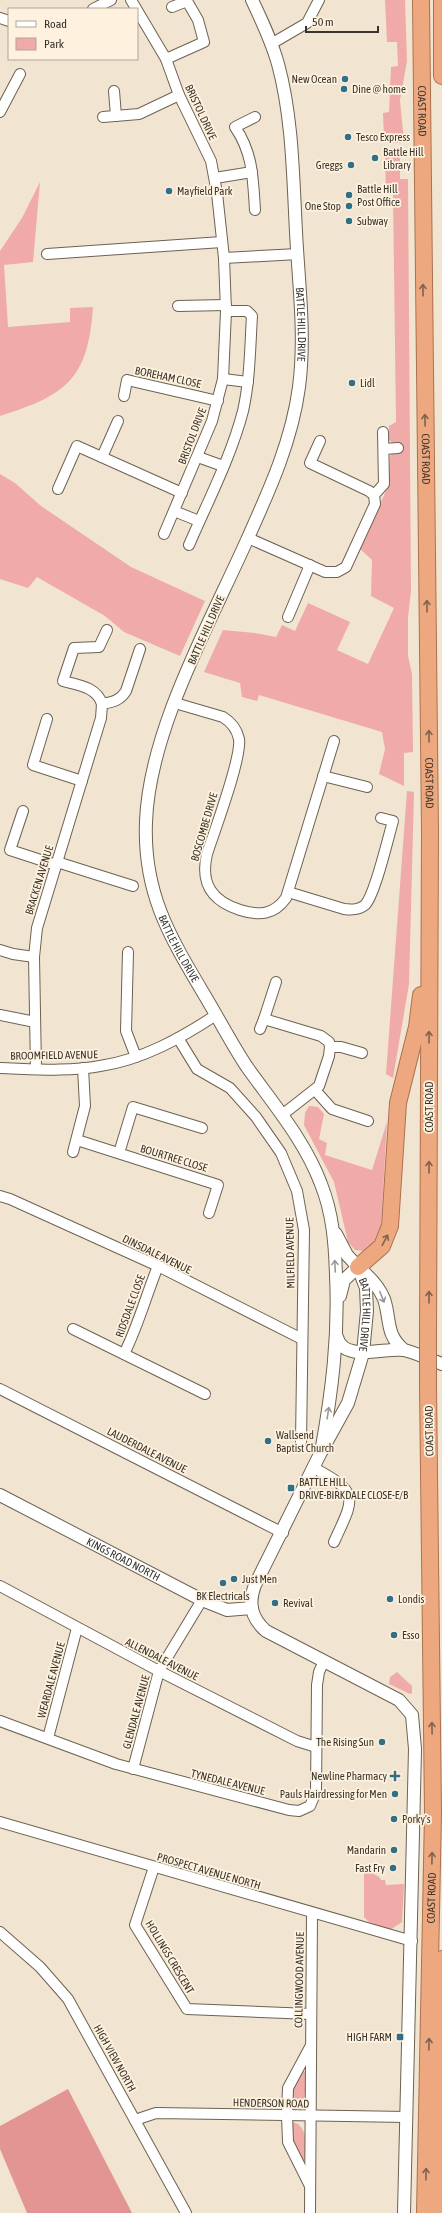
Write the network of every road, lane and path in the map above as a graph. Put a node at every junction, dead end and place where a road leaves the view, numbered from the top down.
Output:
1 (111, 0) edge
2 (252, 0) edge
3 (319, 0) edge
4 (421, 0) edge
5 (442, 0) edge
6 (172, 7) dead end
7 (96, 8) edge
8 (138, 12) edge
9 (271, 44) junction
10 (166, 59) junction
11 (20, 74) dead end
12 (442, 76) edge
13 (114, 91) dead end
14 (179, 95) junction
15 (0, 112) edge
16 (103, 116) dead end
17 (116, 116) junction
18 (255, 117) dead end
19 (252, 172) junction
20 (215, 178) junction
21 (255, 210) dead end
22 (222, 242) junction
23 (47, 254) dead end
24 (298, 254) junction
25 (224, 258) junction
26 (178, 306) dead end
27 (226, 308) junction
28 (223, 379) junction
29 (248, 382) junction
30 (124, 396) dead end
31 (218, 401) junction
32 (118, 421) dead end
33 (384, 432) dead end
34 (320, 441) dead end
35 (398, 448) dead end
36 (384, 449) junction
37 (102, 457) junction
38 (198, 457) junction
39 (223, 466) junction
40 (58, 489) dead end
41 (182, 493) junction
42 (374, 495) junction
43 (174, 511) junction
44 (199, 521) junction
45 (164, 534) dead end
46 (248, 538) junction
47 (189, 545) dead end
48 (310, 566) junction
49 (288, 617) dead end
50 (107, 630) dead end
51 (140, 649) dead end
52 (175, 703) junction
53 (102, 704) junction
54 (47, 719) dead end
55 (334, 741) dead end
56 (323, 776) junction
57 (82, 781) junction
58 (367, 787) dead end
59 (22, 811) dead end
60 (381, 818) dead end
61 (430, 831) junction
62 (56, 864) junction
63 (133, 886) dead end
64 (288, 892) junction
65 (0, 950) edge
66 (128, 952) dead end
67 (34, 957) junction
68 (276, 982) dead end
69 (0, 1015) edge
70 (216, 1015) junction
71 (35, 1022) junction
72 (178, 1038) junction
73 (330, 1047) junction
74 (362, 1053) dead end
75 (136, 1057) junction
76 (0, 1068) edge
77 (84, 1068) junction
78 (36, 1069) junction
79 (315, 1090) junction
80 (282, 1115) junction
81 (368, 1121) dead end
82 (202, 1128) dead end
83 (76, 1140) junction
84 (73, 1152) dead end
85 (119, 1153) junction
86 (0, 1196) edge
87 (209, 1212) dead end
88 (332, 1225) junction
89 (158, 1266) junction
90 (358, 1268) junction
91 (337, 1319) junction
92 (73, 1329) dead end
93 (337, 1337) junction
94 (302, 1339) junction
95 (404, 1350) junction
96 (364, 1352) junction
97 (124, 1354) junction
98 (442, 1364) edge
99 (0, 1389) edge
100 (205, 1394) dead end
101 (302, 1442) dead end
102 (321, 1452) junction
103 (314, 1468) junction
104 (0, 1494) edge
105 (283, 1533) junction
106 (334, 1542) dead end
107 (0, 1586) edge
108 (202, 1600) junction
109 (252, 1608) junction
110 (78, 1628) junction
111 (324, 1661) junction
112 (159, 1671) junction
113 (0, 1721) edge
114 (48, 1738) junction
115 (316, 1747) junction
116 (133, 1769) junction
117 (0, 1822) edge
118 (154, 1867) junction
119 (312, 1914) junction
120 (0, 1932) edge
121 (412, 1941) junction
122 (442, 1959) edge
123 (311, 2014) junction
124 (310, 2046) junction
125 (287, 2115) junction
126 (310, 2115) junction
127 (407, 2117) junction
128 (135, 2120) junction
129 (310, 2188) junction
130 (186, 2213) edge
131 (310, 2213) edge
132 (404, 2213) edge
133 (425, 2213) edge
134 (437, 2213) edge

1 - 7 street
2 - 9 street, BATTLE HILL DRIVE
3 - 9 street
61 -> 4 highway, COAST ROAD
5 - 12 highway
6 - 10 street
8 - 10 street, BRISTOL DRIVE
9 - 24 street, BATTLE HILL DRIVE
10 - 14 street, BRISTOL DRIVE
11 - 15 street
13 - 17 street
14 - 17 street
14 - 20 street, BRISTOL DRIVE
16 - 17 street
18 - 19 street
19 - 20 street
19 - 21 street
20 - 22 street, BRISTOL DRIVE
22 - 23 street
22 - 25 street, BRISTOL DRIVE
24 - 25 street
24 - 46 street, BATTLE HILL DRIVE
25 - 27 street, BRISTOL DRIVE
26 - 27 street
27 - 28 street, BRISTOL DRIVE
27 - 29 street
28 - 29 street
28 - 31 street, BRISTOL DRIVE
29 - 39 street
30 - 31 street, BOREHAM CLOSE
31 - 38 street, BRISTOL DRIVE
32 - 37 street
33 - 36 street
34 - 42 street
35 - 36 street
36 - 42 street
37 - 40 street
37 - 41 street
38 - 39 street
38 - 41 street, BRISTOL DRIVE
39 - 44 street
41 - 43 street, BRISTOL DRIVE
42 - 48 street
43 - 44 street
43 - 45 street, BRISTOL DRIVE
44 - 47 street
46 - 48 street
46 - 52 street, BATTLE HILL DRIVE
48 - 49 street
50 - 53 street
51 - 53 street
52 - 64 street, BOSCOMBE DRIVE
52 - 70 street, BATTLE HILL DRIVE
53 - 57 street, BRACKEN AVENUE
54 - 57 street
55 - 56 street, BOSCOMBE DRIVE
56 - 58 street
56 - 64 street, BOSCOMBE DRIVE
57 - 62 street, BRACKEN AVENUE
59 - 62 street
60 - 64 street
90 -> 61 highway
133 -> 61 highway, COAST ROAD, bridge
62 - 63 street
62 - 67 street, BRACKEN AVENUE
65 - 67 street
66 - 75 street
67 - 71 street, BRACKEN AVENUE
68 - 73 street
69 - 71 street
70 - 72 street, BROOMFIELD AVENUE
70 - 80 street, BATTLE HILL DRIVE
71 - 78 street, BRACKEN AVENUE
72 - 75 street, BROOMFIELD AVENUE
72 - 94 street, MILFIELD AVENUE
73 - 74 street
73 - 79 street
75 - 77 street, BROOMFIELD AVENUE
76 - 78 street, BROOMFIELD AVENUE
77 - 78 street, BROOMFIELD AVENUE
77 - 83 street
79 - 80 street
79 - 81 street
80 - 88 street, BATTLE HILL DRIVE
82 - 85 street
83 - 84 street
83 - 85 street, BOURTREE CLOSE
85 - 87 street, BOURTREE CLOSE
86 - 89 street, DINSDALE AVENUE
88 - 90 street, BATTLE HILL DRIVE
91 -> 88 street, BATTLE HILL DRIVE
89 - 94 street, DINSDALE AVENUE
89 - 97 street, RIDSDALE CLOSE
90 - 91 street
90 -> 95 street
90 - 96 street, BATTLE HILL DRIVE
91 - 93 street, BATTLE HILL DRIVE
92 - 97 street, RIDSDALE CLOSE
93 - 96 street
102 -> 93 street, BATTLE HILL DRIVE
94 - 101 street, MILFIELD AVENUE
95 - 96 street
95 - 98 street
96 - 102 street, BATTLE HILL DRIVE
97 - 100 street, RIDSDALE CLOSE
99 - 105 street, LAUDERDALE AVENUE
102 - 103 street, BATTLE HILL DRIVE
103 - 105 street, BATTLE HILL DRIVE
103 - 106 street
104 - 108 street, KINGS ROAD NORTH
105 - 109 street, BATTLE HILL DRIVE
107 - 110 street, ALLENDALE AVENUE
108 - 109 street, KINGS ROAD NORTH
108 - 112 street, GLENDALE AVENUE
109 - 111 street
110 - 112 street, ALLENDALE AVENUE
110 - 114 street, WEARDALE AVENUE
111 - 115 street, TYNEDALE AVENUE
111 - 121 street, COAST ROAD
112 - 115 street, ALLENDALE AVENUE
112 - 116 street, GLENDALE AVENUE
113 - 114 street, TYNEDALE AVENUE
114 - 116 street, TYNEDALE AVENUE
115 - 116 street, TYNEDALE AVENUE
117 - 118 street, PROSPECT AVENUE NORTH
118 - 119 street, PROSPECT AVENUE NORTH
118 - 123 street, HOLLINGS CRESCENT
119 - 121 street, PROSPECT AVENUE NORTH
119 - 123 street, COLLINGWOOD AVENUE
120 - 128 street, HIGH VIEW NORTH
121 - 127 street, COAST ROAD
122 - 134 highway
123 - 124 street, COLLINGWOOD AVENUE
124 - 125 street, COLLINGWOOD AVENUE
124 - 126 street, COLLINGWOOD AVENUE
125 - 126 street, HENDERSON ROAD
125 - 128 street, HENDERSON ROAD
125 - 129 street, COLLINGWOOD AVENUE
126 - 127 street, HENDERSON ROAD
126 - 129 street, COLLINGWOOD AVENUE
127 - 132 street, COAST ROAD
128 - 130 street, HIGH VIEW NORTH
129 - 131 street, COLLINGWOOD AVENUE

